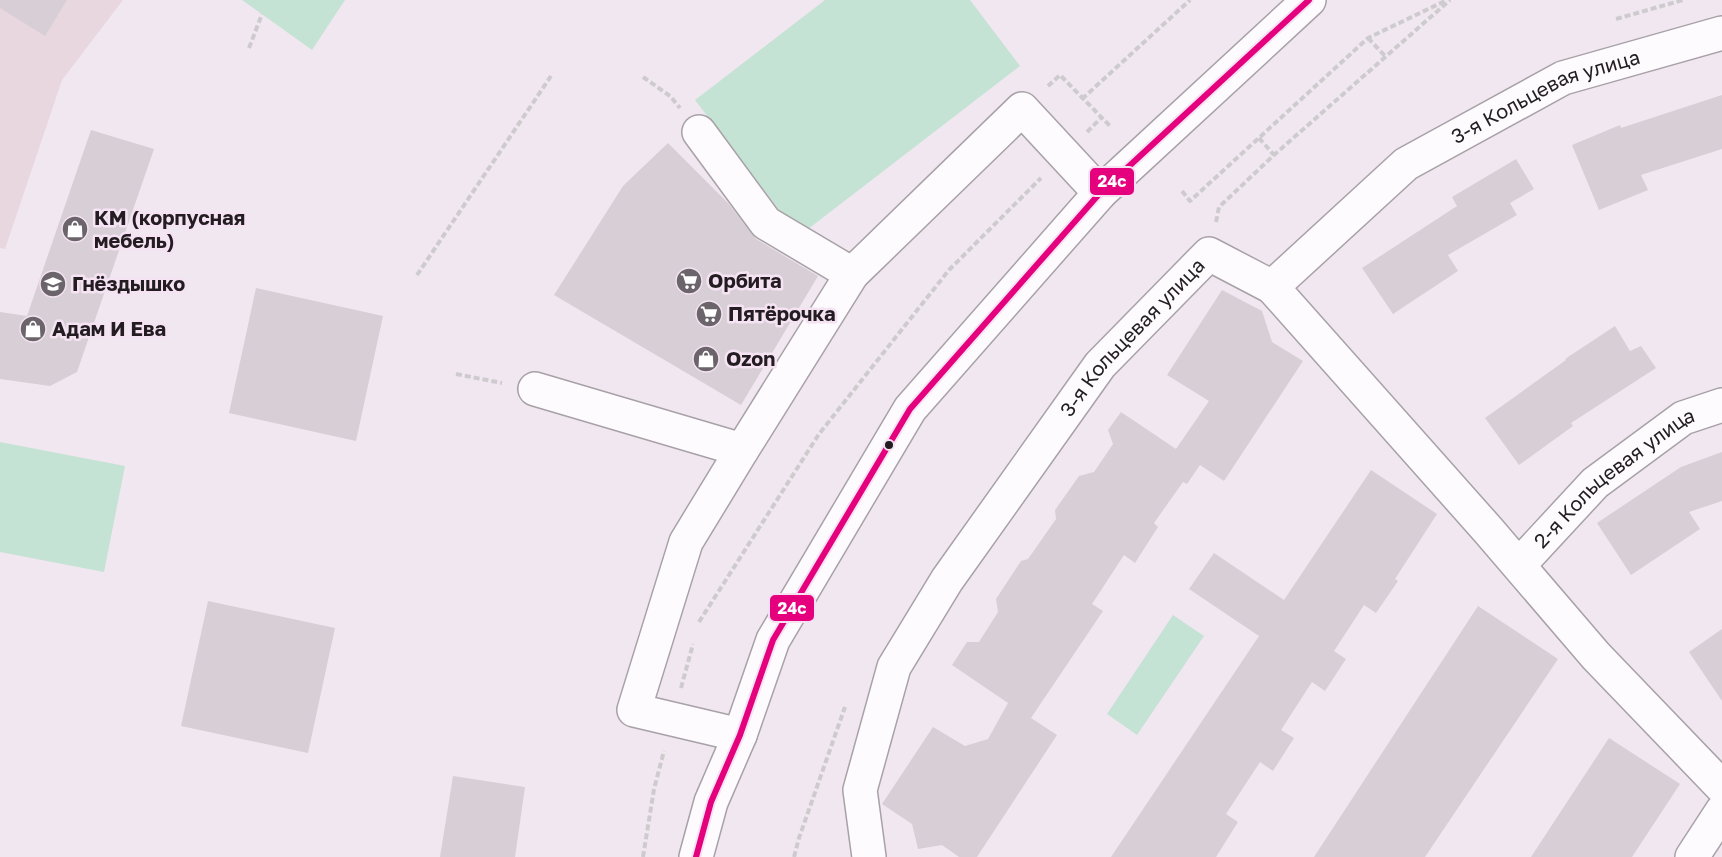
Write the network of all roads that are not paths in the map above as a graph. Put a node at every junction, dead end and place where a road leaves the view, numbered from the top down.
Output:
1 (1309, 0) edge
2 (1722, 33) edge
3 (699, 132) dead end
4 (1100, 193) junction
5 (852, 274) junction
6 (1272, 287) junction
7 (535, 389) road end
8 (1722, 405) edge
9 (741, 450) junction
10 (1519, 565) junction
11 (740, 735) junction
12 (1722, 787) edge
13 (1722, 811) edge
14 (696, 857) edge
15 (869, 857) edge
16 (1692, 857) edge

1 - 4 street
2 - 6 street, 3-я Кольцевая улица
3 - 5 street
4 - 5 street
4 - 11 street
5 - 9 street
6 - 10 street
6 - 15 street, 3-я Кольцевая улица
7 - 9 street
8 - 10 street, 2-я Кольцевая улица
9 - 11 street
10 - 12 street
11 - 14 street
13 - 16 street

